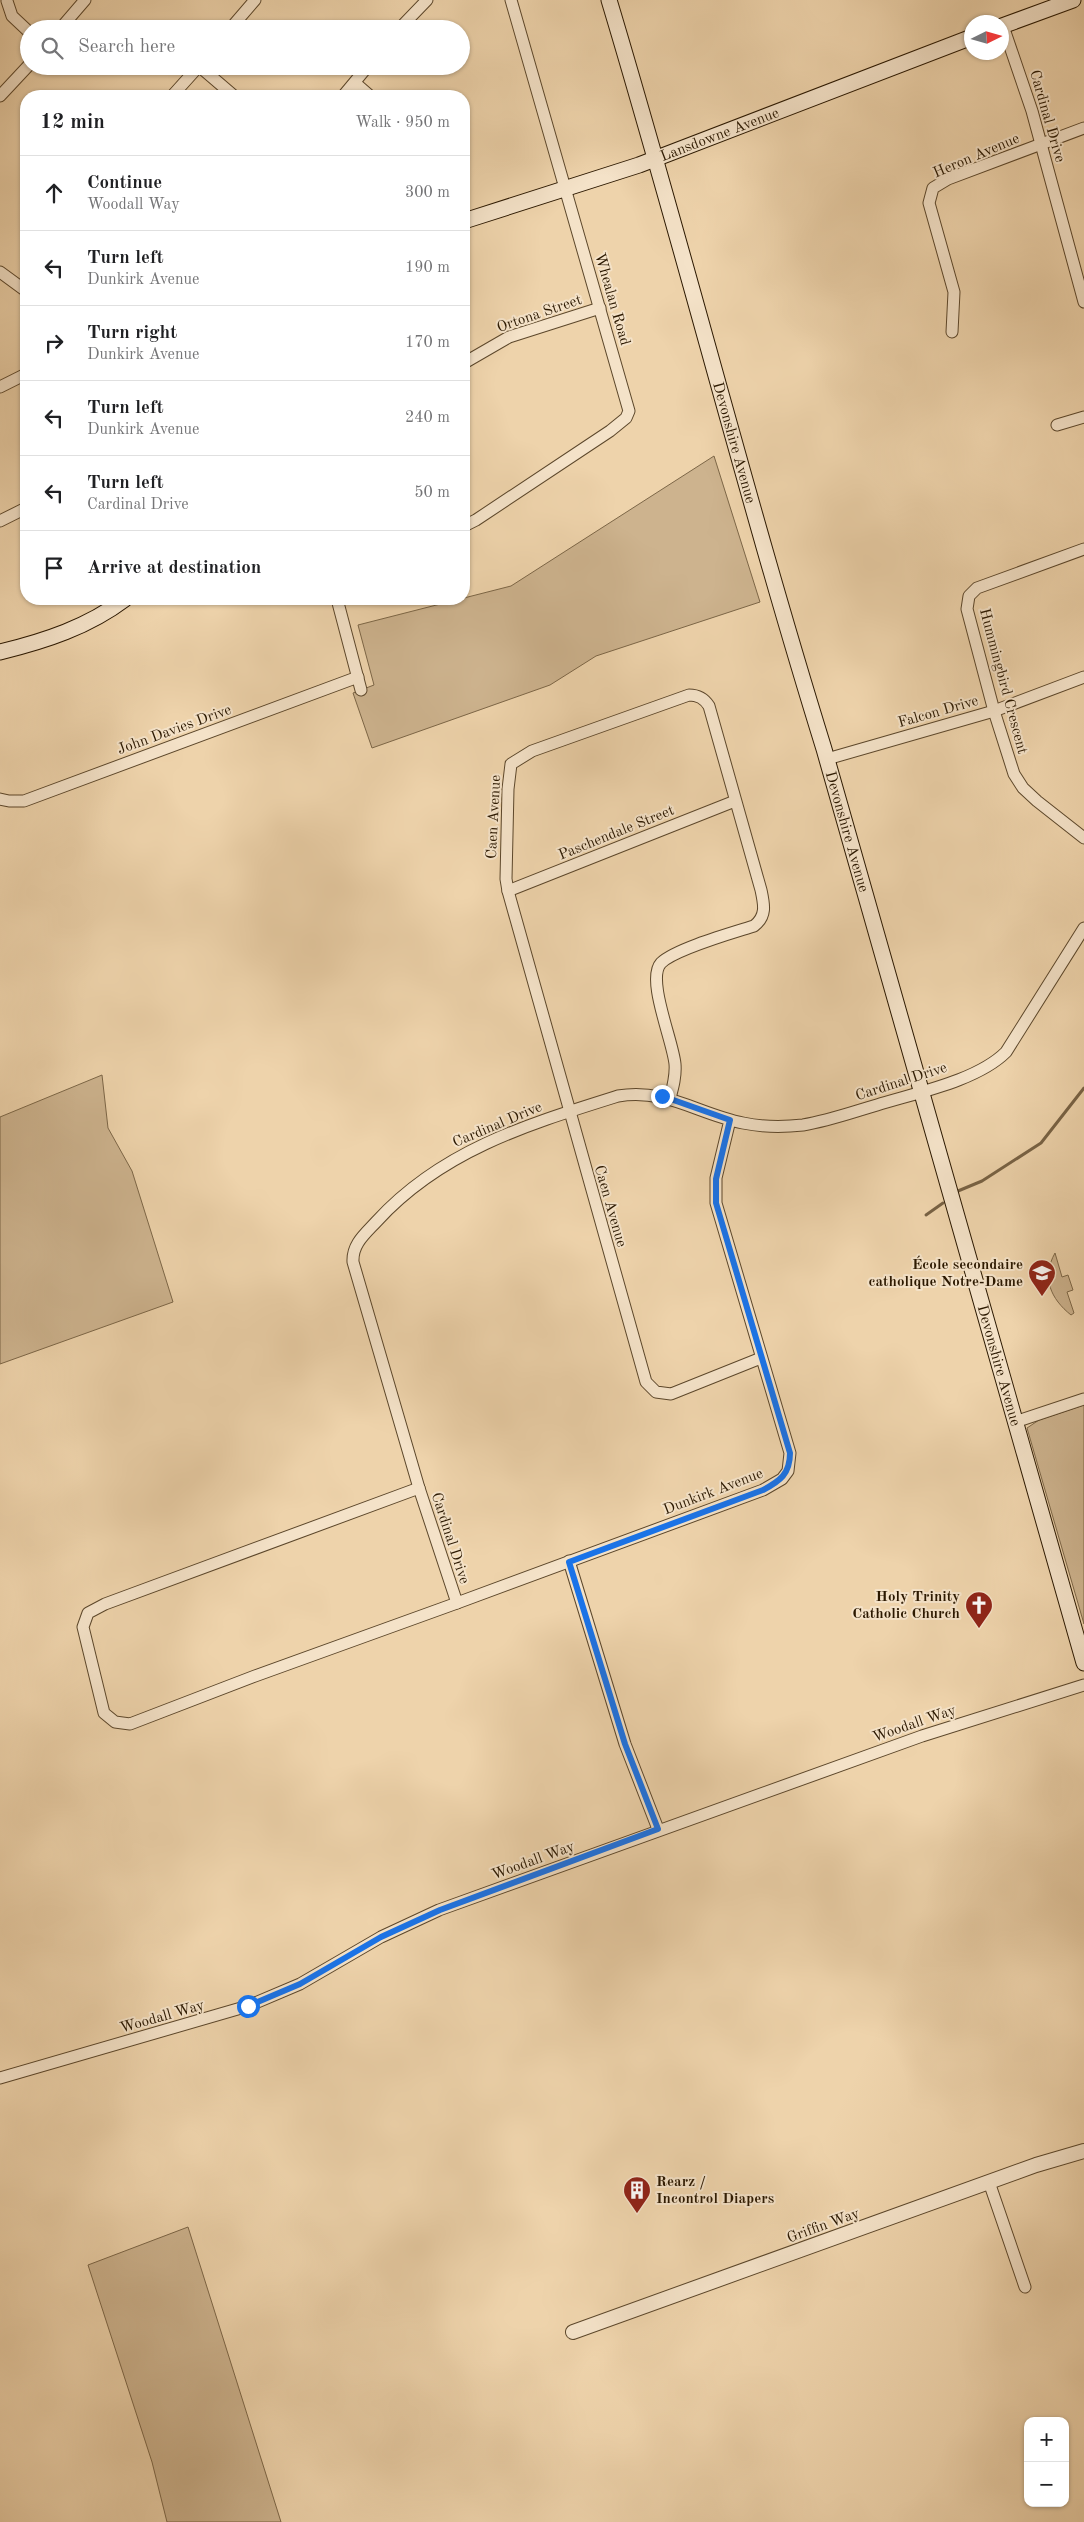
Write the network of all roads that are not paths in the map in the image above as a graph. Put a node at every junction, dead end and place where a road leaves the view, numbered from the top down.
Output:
1 (85, 0) edge
2 (254, 0) edge
3 (427, 0) edge
4 (511, 0) edge
5 (609, 0) edge
6 (1073, 0) edge
7 (7, 2) dead end
8 (68, 20) edge
9 (237, 20) edge
10 (408, 20) edge
11 (1009, 23) edge
12 (20, 24) edge
13 (964, 40) edge
14 (1009, 45) edge
15 (20, 75) edge
16 (191, 75) edge
17 (210, 75) edge
18 (361, 75) edge
19 (355, 83) junction
20 (177, 90) edge
21 (227, 90) edge
22 (349, 90) edge
23 (363, 90) edge
24 (0, 96) edge
25 (1084, 128) edge
26 (1041, 144) junction
27 (657, 159) junction
28 (566, 189) junction
29 (470, 219) edge
30 (1079, 259) edge
31 (0, 272) edge
32 (20, 287) edge
33 (1084, 302) edge
34 (600, 308) junction
35 (952, 332) dead end
36 (470, 360) edge
37 (20, 377) edge
38 (0, 387) edge
39 (1084, 417) edge
40 (1057, 425) dead end
41 (20, 511) edge
42 (0, 521) edge
43 (470, 523) edge
44 (1084, 549) edge
45 (116, 605) edge
46 (339, 605) edge
47 (0, 652) edge
48 (358, 677) junction
49 (1084, 677) edge
50 (361, 690) dead end
51 (994, 711) junction
52 (827, 759) junction
53 (0, 799) edge
54 (735, 801) junction
55 (1084, 838) edge
56 (508, 891) junction
57 (1084, 928) edge
58 (920, 1092) junction
59 (670, 1098) junction
60 (568, 1111) junction
61 (730, 1120) junction
62 (761, 1358) junction
63 (1084, 1399) edge
64 (1015, 1422) junction
65 (419, 1488) junction
66 (569, 1562) junction
67 (457, 1603) junction
68 (1084, 1663) edge
69 (1084, 1686) edge
70 (658, 1829) junction
71 (0, 2078) edge
72 (1084, 2150) edge
73 (989, 2182) junction
74 (1024, 2287) dead end
75 (573, 2332) dead end

1 - 8 street
2 - 9 street
3 - 10 street
4 - 28 street, Whealan Road
5 - 27 main road, Devonshire Avenue
6 - 11 main road
7 - 12 street
13 - 27 main road, Lansdowne Avenue
14 - 26 street, Cardinal Drive
15 - 24 street
16 - 20 street
17 - 21 street
18 - 19 street
19 - 22 street
19 - 23 street
25 - 26 street, Heron Avenue
26 - 30 street, Cardinal Drive
26 - 35 street, Heron Avenue
27 - 28 main road, Lansdowne Avenue
27 - 52 main road, Devonshire Avenue
28 - 29 main road, Lansdowne Avenue
28 - 34 street, Whealan Road
30 - 33 street, Cardinal Drive
31 - 32 street
34 - 36 street, Ortona Street
34 - 43 street, Whealan Road
37 - 38 street
39 - 40 street
41 - 42 street
44 - 51 street, Hummingbird Crescent
45 - 47 main road
46 - 48 street
48 - 50 street
48 - 53 street, John Davies Drive
49 - 51 street, Falcon Drive
51 - 52 street, Falcon Drive
51 - 55 street, Hummingbird Crescent
52 - 58 main road, Devonshire Avenue
54 - 56 street, Paschendale Street
54 - 56 street, Caen Avenue
54 - 59 street, Caen Avenue
56 - 60 street, Caen Avenue
57 - 58 street, Cardinal Drive
58 - 61 street, Cardinal Drive
58 - 64 main road, Devonshire Avenue
59 - 60 street, Cardinal Drive
59 - 61 street, Cardinal Drive
60 - 62 street, Caen Avenue
60 - 65 street, Cardinal Drive
61 - 62 street, Dunkirk Avenue
62 - 66 street, Dunkirk Avenue
63 - 64 street
64 - 68 main road, Devonshire Avenue
65 - 67 street, Cardinal Drive
65 - 67 street
66 - 67 street, Cardinal Drive
66 - 70 street
69 - 70 street, Woodall Way
70 - 71 street, Woodall Way
72 - 73 street, Griffin Way
73 - 74 street
73 - 75 street, Griffin Way

